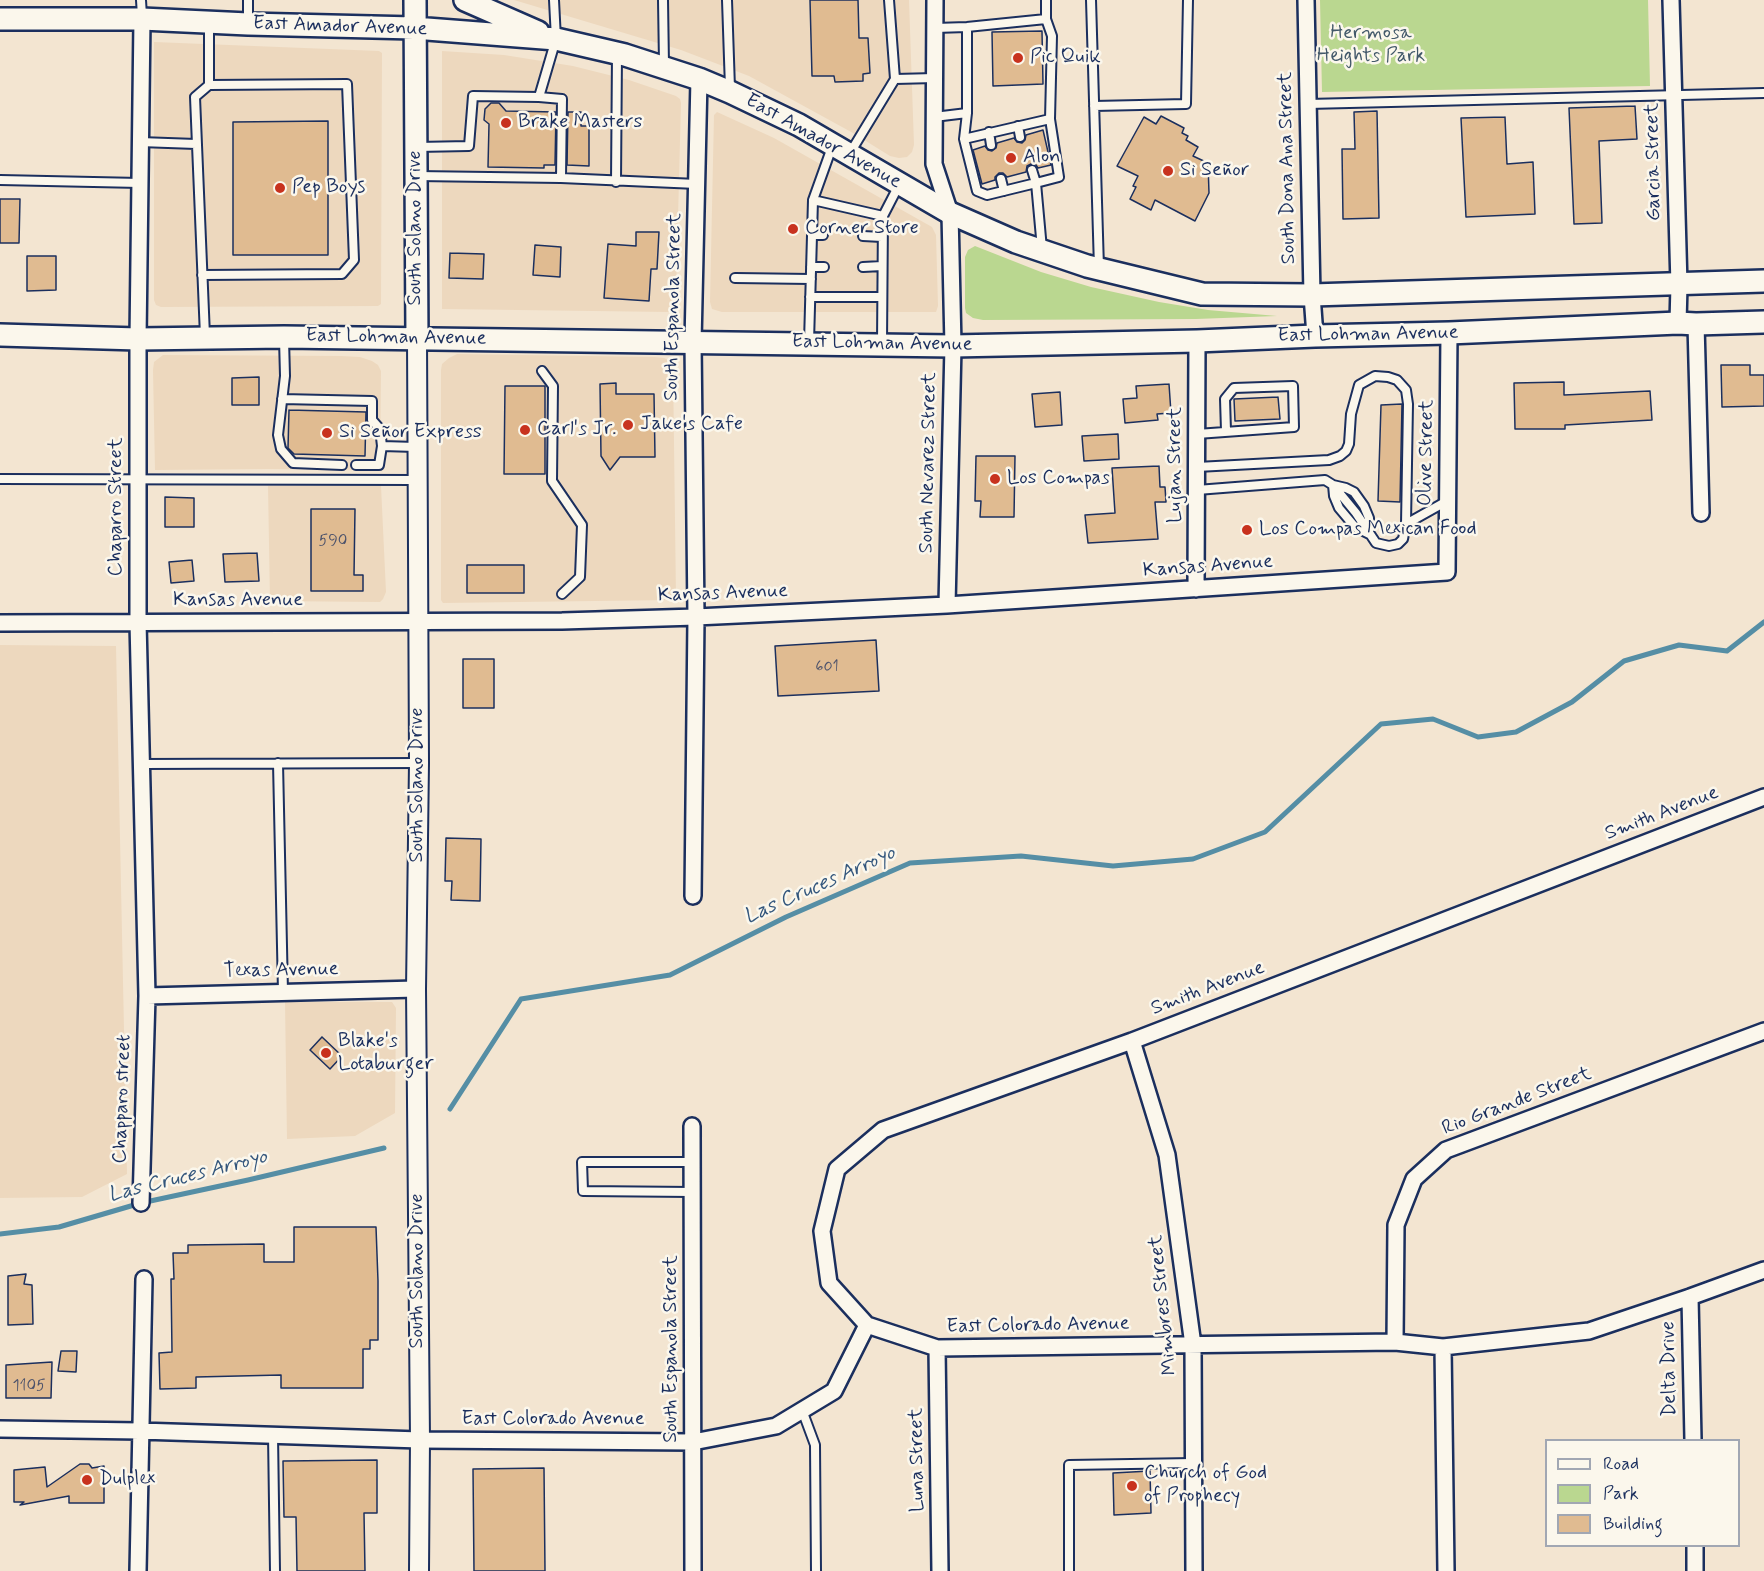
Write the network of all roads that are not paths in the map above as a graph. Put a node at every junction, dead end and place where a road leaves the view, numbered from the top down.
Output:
1 (248, 0) edge
2 (415, 0) edge
3 (465, 0) edge
4 (554, 0) edge
5 (663, 0) edge
6 (727, 0) edge
7 (889, 0) edge
8 (935, 0) edge
9 (1046, 0) edge
10 (1090, 0) edge
11 (1188, 0) edge
12 (1306, 0) edge
13 (1671, 0) edge
14 (141, 9) edge
15 (0, 19) edge
16 (1047, 19) junction
17 (209, 23) junction
18 (248, 24) junction
19 (968, 27) junction
20 (414, 28) junction
21 (935, 28) junction
22 (555, 39) junction
23 (617, 53) junction
24 (664, 68) junction
25 (934, 78) junction
26 (699, 79) junction
27 (895, 79) junction
28 (209, 85) junction
29 (730, 92) junction
30 (1764, 93) edge
31 (1674, 96) junction
32 (539, 98) junction
33 (1308, 104) junction
34 (1094, 106) junction
35 (967, 113) junction
36 (934, 117) junction
37 (1050, 119) junction
38 (1018, 126) junction
39 (989, 132) junction
40 (1020, 136) dead end
41 (963, 139) junction
42 (140, 142) junction
43 (196, 144) junction
44 (992, 145) dead end
45 (416, 147) junction
46 (841, 149) junction
47 (1032, 170) dead end
48 (416, 177) junction
49 (561, 178) junction
50 (1001, 179) dead end
51 (0, 180) edge
52 (616, 182) junction
53 (140, 183) junction
54 (1036, 183) junction
55 (697, 184) junction
56 (900, 184) junction
57 (1004, 191) junction
58 (813, 200) junction
59 (950, 213) junction
60 (883, 216) junction
61 (812, 235) junction
62 (823, 235) dead end
63 (863, 236) dead end
64 (882, 237) junction
65 (1042, 251) junction
66 (882, 266) junction
67 (811, 267) junction
68 (825, 267) dead end
69 (864, 267) dead end
70 (1099, 269) junction
71 (202, 275) junction
72 (735, 278) dead end
73 (811, 279) junction
74 (1764, 281) edge
75 (1679, 285) junction
76 (1312, 295) junction
77 (810, 297) junction
78 (882, 297) junction
79 (1764, 322) edge
80 (1687, 324) junction
81 (1449, 333) junction
82 (0, 335) edge
83 (1315, 336) junction
84 (205, 337) junction
85 (284, 337) junction
86 (138, 339) junction
87 (417, 339) junction
88 (1197, 341) junction
89 (693, 342) junction
90 (809, 344) junction
91 (882, 345) junction
92 (953, 346) junction
93 (542, 371) dead end
94 (282, 399) junction
95 (1226, 431) junction
96 (1197, 434) junction
97 (382, 446) junction
98 (417, 447) junction
99 (342, 465) dead end
100 (356, 465) dead end
101 (1197, 467) junction
102 (0, 479) edge
103 (138, 480) junction
104 (417, 480) junction
105 (1333, 486) junction
106 (1197, 490) junction
107 (1448, 501) junction
108 (1701, 513) dead end
109 (1406, 524) junction
110 (1370, 534) junction
111 (1447, 572) joint
112 (1196, 589) junction
113 (562, 594) dead end
114 (947, 605) junction
115 (696, 617) junction
116 (418, 621) junction
117 (138, 622) junction
118 (0, 623) edge
119 (278, 763) junction
120 (419, 763) junction
121 (142, 764) junction
122 (1764, 797) edge
123 (693, 896) dead end
124 (416, 989) junction
125 (283, 992) junction
126 (147, 996) junction
127 (1764, 1032) edge
128 (1132, 1041) junction
129 (692, 1126) dead end
130 (693, 1162) junction
131 (692, 1192) junction
132 (141, 1203) dead end
133 (1764, 1270) edge
134 (144, 1279) dead end
135 (1690, 1298) junction
136 (867, 1325) junction
137 (1395, 1342) junction
138 (1193, 1345) junction
139 (1443, 1347) junction
140 (937, 1348) junction
141 (802, 1410) junction
142 (0, 1429) edge
143 (140, 1431) junction
144 (273, 1435) junction
145 (1693, 1439) edge
146 (420, 1440) junction
147 (693, 1442) junction
148 (1193, 1463) junction
149 (1695, 1547) edge
150 (138, 1571) edge
151 (275, 1571) edge
152 (419, 1571) edge
153 (693, 1571) edge
154 (816, 1571) edge
155 (940, 1571) edge
156 (1069, 1571) edge
157 (1194, 1571) edge
158 (1446, 1571) edge
159 (1695, 1571) edge

1 - 18 lane
2 - 20 main road, South Solano Drive
3 - 22 main road
4 - 22 lane
5 - 24 lane
6 - 29 lane
7 - 27 lane
8 - 21 street, South Nevarez Street
9 - 16 lane
10 - 34 lane
11 - 34 lane
12 - 33 street, South Dona Ana Street
13 - 31 street, Garcia Street
14 - 15 main road, East Amador Avenue
14 - 17 main road, East Amador Avenue
14 - 42 street, Chaparro Street
16 - 19 lane
16 - 37 lane
17 - 18 main road, East Amador Avenue
17 - 28 lane
18 - 20 main road, East Amador Avenue
19 - 21 lane
19 - 35 lane
20 - 22 main road, East Amador Avenue
20 - 45 main road, South Solano Drive
21 - 25 street, South Nevarez Street
22 - 23 main road, East Amador Avenue
22 - 32 lane
23 - 24 main road, East Amador Avenue
23 - 52 lane
24 - 26 main road, East Amador Avenue
25 - 27 lane
25 - 36 street, South Nevarez Street
26 - 29 main road, East Amador Avenue
26 - 55 street, South Espanola Street
27 - 46 lane
28 - 43 lane
28 - 71 lane
29 - 46 main road, East Amador Avenue
30 - 31 lane
31 - 33 lane
31 - 75 street, Garcia Street
32 - 45 lane
32 - 49 lane
33 - 76 street, South Dona Ana Street
34 - 70 lane
35 - 36 lane
35 - 41 lane
36 - 59 street, South Nevarez Street
37 - 38 lane
37 - 54 lane
38 - 39 lane
38 - 40 lane
39 - 41 lane
39 - 44 lane
41 - 57 lane
42 - 43 lane
42 - 53 street, Chaparro Street
43 - 71 lane
45 - 48 main road, South Solano Drive
46 - 56 main road, East Amador Avenue
46 - 58 lane
47 - 54 lane
48 - 49 lane
48 - 87 main road, South Solano Drive
49 - 52 lane
50 - 57 lane
51 - 53 lane
52 - 55 lane
53 - 86 street, Chaparro Street
54 - 57 lane
54 - 65 lane
55 - 89 street, South Espanola Street
56 - 59 main road, East Amador Avenue
56 - 60 lane
58 - 60 lane
58 - 61 lane
59 - 65 main road, East Amador Avenue
59 - 92 street, South Nevarez Street
60 - 64 lane
61 - 62 lane
61 - 67 lane
63 - 64 lane
64 - 66 lane
65 - 70 main road, East Amador Avenue
66 - 69 lane
66 - 78 lane
67 - 68 lane
67 - 73 lane
70 - 76 main road, East Amador Avenue
71 - 84 lane
72 - 73 lane
73 - 77 lane
74 - 75 main road, East Lohman Avenue
75 - 76 main road, East Lohman Avenue
75 - 80 street, Garcia Street
76 - 83 street, South Dona Ana Street
77 - 78 lane
77 - 90 lane
78 - 91 lane
79 - 80 main road, East Lohman Avenue
80 - 81 main road, East Lohman Avenue
80 - 108 street, Garcia Street
81 - 83 main road, East Lohman Avenue
81 - 107 street, Olive Street
82 - 86 main road, East Lohman Avenue
83 - 88 main road, East Lohman Avenue
84 - 85 main road, East Lohman Avenue
84 - 86 main road, East Lohman Avenue
85 - 87 main road, East Lohman Avenue
85 - 94 lane
86 - 103 street, Chaparro Street
87 - 89 main road, East Lohman Avenue
87 - 98 street, South Solano Drive
88 - 92 main road, East Lohman Avenue
88 - 96 street, Lujan Street
89 - 90 main road, East Lohman Avenue
89 - 115 street, South Espanola Street
90 - 91 main road, East Lohman Avenue
91 - 92 main road, East Lohman Avenue
92 - 114 street, South Nevarez Street
93 - 113 lane
94 - 97 lane
94 - 99 lane
95 - 95 lane
95 - 96 lane
96 - 101 street, Lujan Street
97 - 98 lane
97 - 100 lane
98 - 104 street, South Solano Drive
101 - 106 street, Lujan Street
101 - 109 lane
102 - 103 lane
103 - 104 lane
103 - 117 street, Chaparro Street
104 - 116 street, South Solano Drive
105 - 106 lane
105 - 110 lane
105 - 110 lane
106 - 112 street, Lujan Street
107 - 109 lane
107 - 111 street, Olive Street
109 - 110 lane
111 - 112 street, Kansas Avenue
112 - 114 street, Kansas Avenue
114 - 115 street, Kansas Avenue
115 - 116 street, Kansas Avenue
115 - 123 street, South Espanola Street
116 - 117 street, Kansas Avenue
116 - 120 street, South Solano Drive
117 - 118 street, Kansas Avenue
117 - 121 street, Chaparro Street
119 - 120 lane
119 - 121 lane
119 - 125 lane
120 - 124 street, South Solano Drive
121 - 126 street, Chaparro Street
122 - 128 street, Smith Avenue
124 - 125 street, Texas Avenue
124 - 146 street, South Solano Drive
125 - 126 street, Texas Avenue
126 - 132 street, Chapparo street
127 - 137 street, Rio Grande Street
128 - 136 street, Smith Avenue
128 - 138 street, Mimbres Street
129 - 130 street, South Espanola Street
130 - 131 street, South Espanola Street
130 - 131 lane
131 - 147 street, South Espanola Street
133 - 135 street, East Colorado Avenue
134 - 143 street
135 - 139 street, East Colorado Avenue
135 - 145 street, Delta Drive
136 - 140 street, East Colorado Avenue
136 - 141 street, East Colorado Avenue
137 - 138 street, East Colorado Avenue
137 - 139 street, East Colorado Avenue
138 - 140 street, East Colorado Avenue
138 - 148 street, Mimbres Street
139 - 158 street
140 - 155 street, Luna Street
141 - 147 street, East Colorado Avenue
141 - 154 lane
142 - 143 street, East Colorado Avenue
143 - 144 street, East Colorado Avenue
143 - 150 street
144 - 146 street, East Colorado Avenue
144 - 151 lane
146 - 147 street, East Colorado Avenue
146 - 152 street, South Solano Drive
147 - 153 street, South Espanola Street
148 - 156 lane
148 - 157 street, Mimbres Street
149 - 159 street

